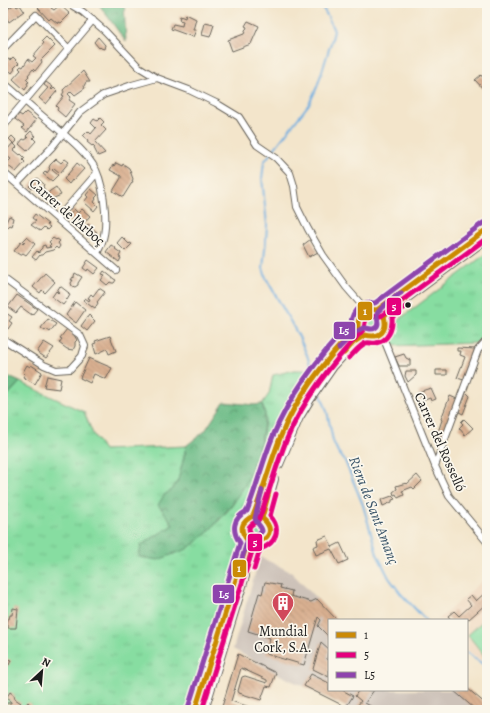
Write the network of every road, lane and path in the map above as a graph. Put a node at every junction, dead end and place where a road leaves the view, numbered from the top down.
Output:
1 (10, 3) edge
2 (68, 3) edge
3 (3, 7) edge
4 (93, 20) junction
5 (3, 49) edge
6 (69, 49) junction
7 (157, 78) junction
8 (3, 82) edge
9 (25, 101) junction
10 (3, 127) edge
11 (63, 133) junction
12 (3, 172) edge
13 (96, 172) junction
14 (17, 184) junction
15 (57, 218) junction
16 (487, 228) edge
17 (487, 238) edge
18 (97, 253) junction
19 (116, 270) dead end
20 (3, 278) edge
21 (366, 310) junction
22 (381, 313) junction
23 (358, 326) junction
24 (365, 335) junction
25 (382, 336) junction
26 (3, 339) edge
27 (487, 340) edge
28 (330, 363) junction
29 (435, 466) junction
30 (258, 517) junction
31 (251, 542) junction
32 (487, 542) edge
33 (195, 710) edge
34 (202, 710) edge

1 - 3 street
2 - 4 street
4 - 6 street
4 - 7 street
5 - 6 street
6 - 9 street
7 - 11 street
7 - 21 street
8 - 9 street
9 - 10 street
9 - 11 street
11 - 13 street
11 - 14 street
12 - 14 street, Carrer de l'Arboç
13 - 15 street
13 - 18 street
14 - 15 street, Carrer de l'Arboç
15 - 18 street, Carrer de l'Arboç
16 - 22 main road
17 - 22 main road
18 - 19 street, Carrer de l'Arboç
20 - 26 street
21 - 22 main road
21 - 23 main road
22 - 25 main road
23 - 24 main road
23 - 28 main road
24 - 25 main road
24 - 28 main road
25 - 29 street, Carrer del Rosselló
27 - 29 street
28 - 30 main road
29 - 32 street, Carrer del Rosselló
30 - 31 main road
30 - 31 main road
31 - 33 main road
31 - 34 main road

